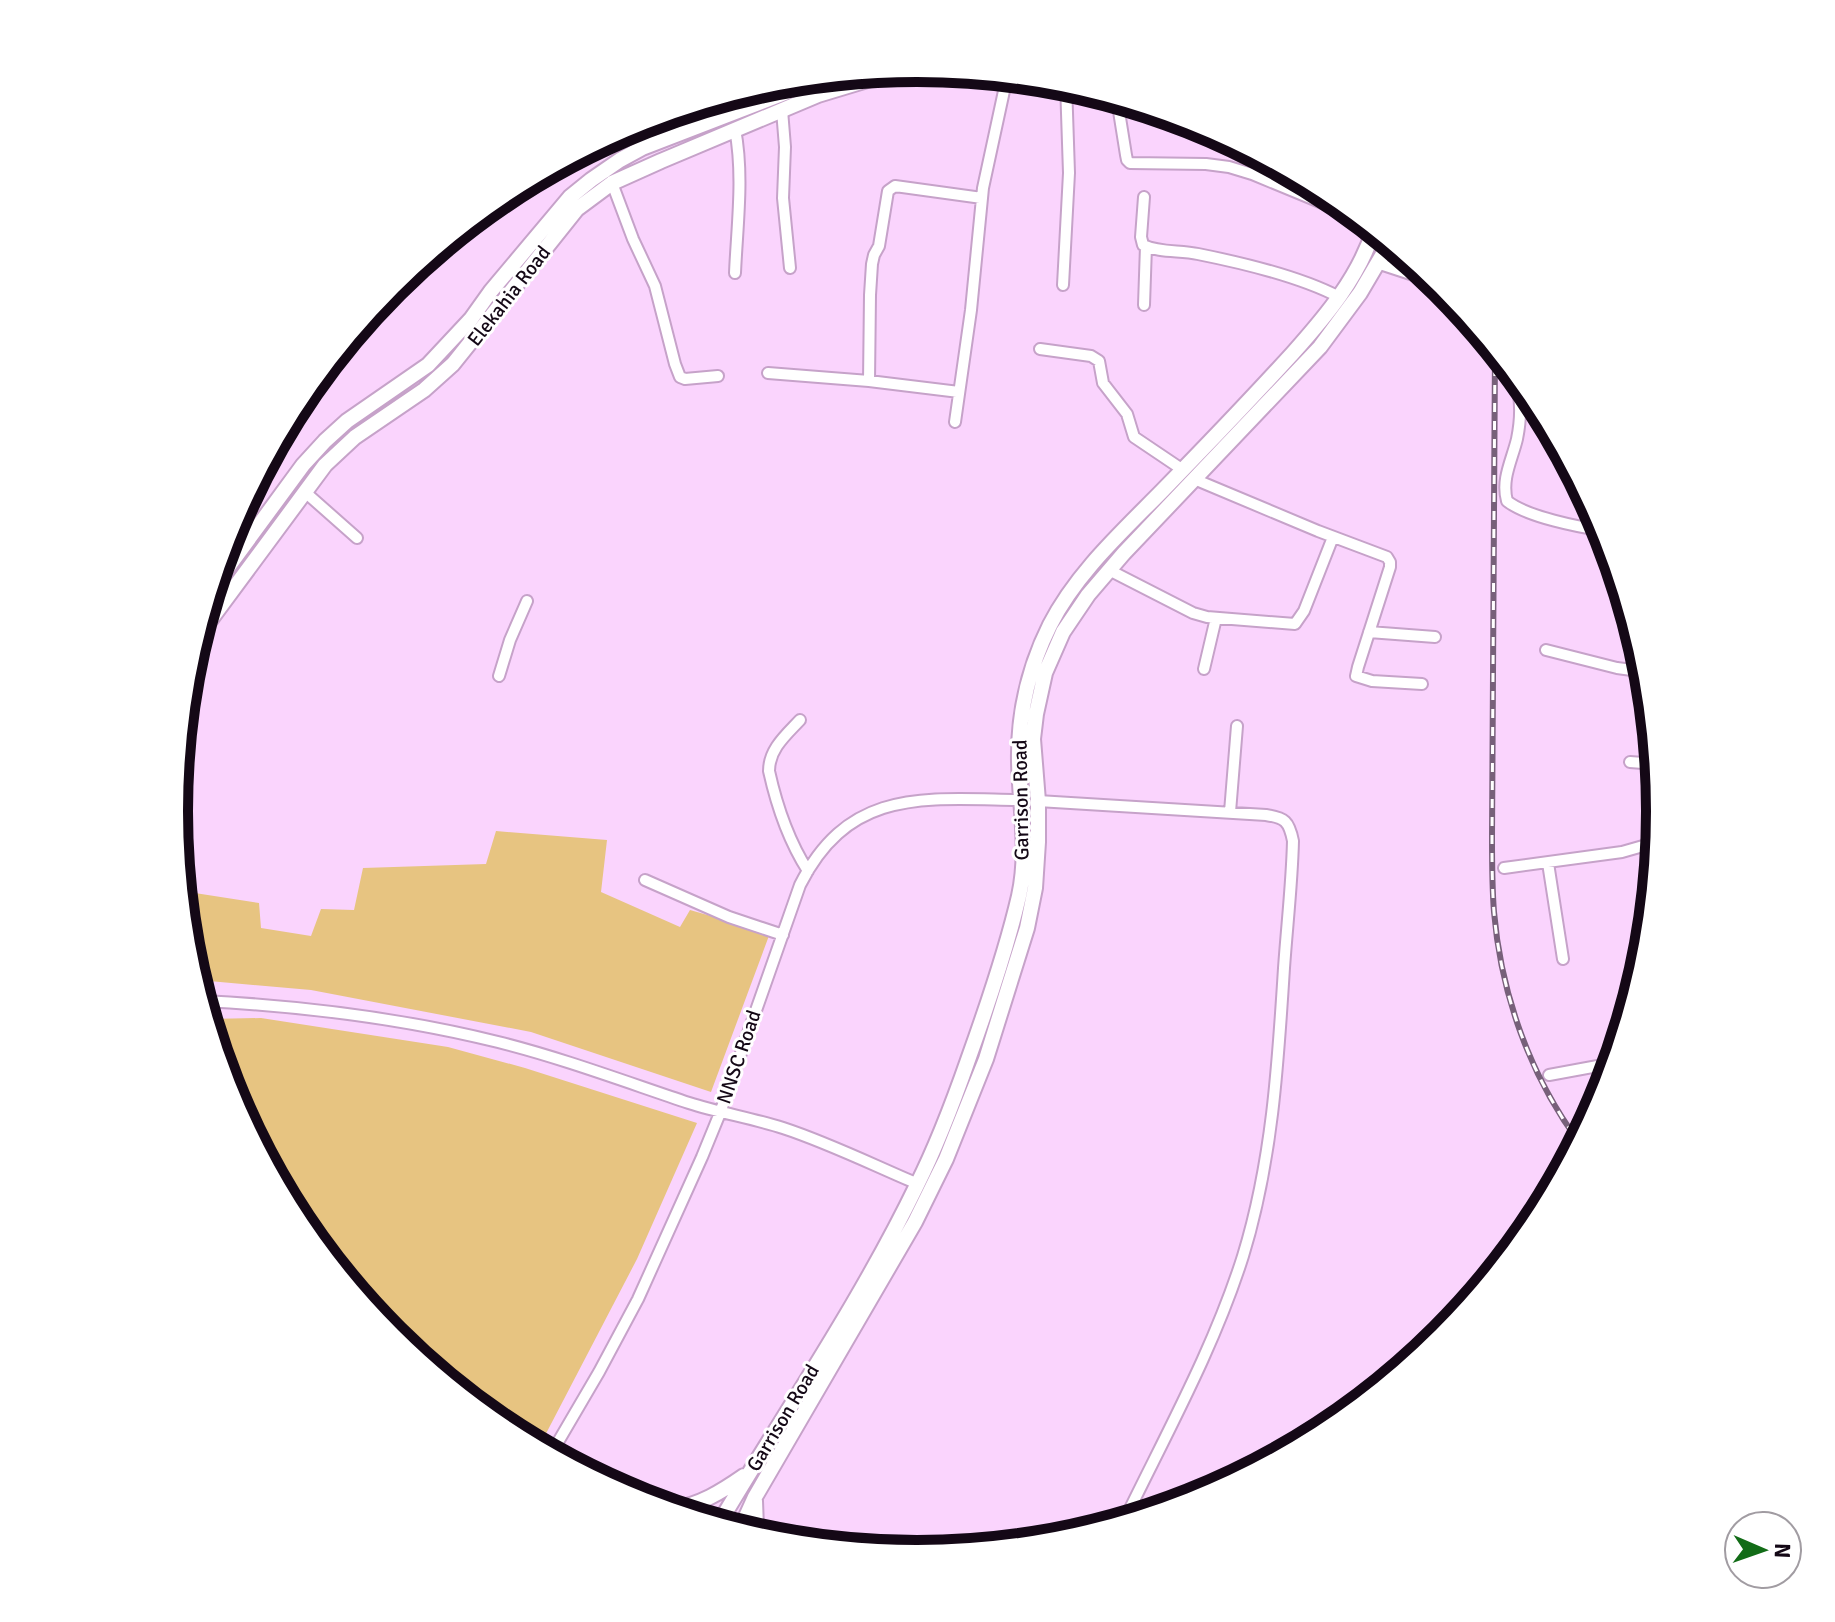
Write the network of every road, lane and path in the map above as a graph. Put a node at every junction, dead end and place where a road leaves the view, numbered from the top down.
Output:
1 (848, 86) edge
2 (1005, 87) edge
3 (781, 95) edge
4 (1066, 98) edge
5 (744, 103) edge
6 (746, 109) junction
7 (782, 110) junction
8 (1119, 111) edge
9 (694, 118) edge
10 (696, 128) junction
11 (735, 129) junction
12 (638, 138) edge
13 (642, 148) junction
14 (612, 183) junction
15 (1144, 197) dead end
16 (982, 198) junction
17 (1314, 200) edge
18 (1371, 241) edge
19 (1146, 246) junction
20 (1384, 252) edge
21 (1377, 263) junction
22 (790, 268) dead end
23 (735, 273) dead end
24 (1409, 274) edge
25 (1063, 285) dead end
26 (1339, 297) junction
27 (1144, 305) dead end
28 (1040, 349) dead end
29 (768, 373) dead end
30 (718, 376) dead end
31 (869, 381) junction
32 (959, 392) junction
33 (1519, 399) edge
34 (955, 422) dead end
35 (1189, 474) junction
36 (305, 492) junction
37 (1588, 528) edge
38 (1333, 537) junction
39 (357, 538) dead end
40 (234, 560) edge
41 (1109, 570) junction
42 (527, 601) dead end
43 (218, 607) edge
44 (1216, 618) junction
45 (1369, 632) junction
46 (1435, 637) dead end
47 (1546, 650) dead end
48 (1204, 669) dead end
49 (1632, 670) edge
50 (499, 676) dead end
51 (1422, 684) dead end
52 (800, 720) dead end
53 (1237, 726) dead end
54 (1630, 762) dead end
55 (1645, 763) edge
56 (1022, 800) junction
57 (1038, 801) junction
58 (1230, 812) junction
59 (1645, 846) edge
60 (1548, 863) junction
61 (1504, 868) dead end
62 (808, 871) junction
63 (645, 880) dead end
64 (783, 935) junction
65 (1563, 959) dead end
66 (213, 1002) edge
67 (1600, 1066) edge
68 (1549, 1075) dead end
69 (720, 1113) junction
70 (918, 1184) junction
71 (557, 1444) edge
72 (750, 1472) junction
73 (755, 1497) junction
74 (695, 1505) edge
75 (1131, 1507) edge
76 (721, 1512) edge
77 (744, 1518) edge
78 (755, 1521) edge

1 - 7 main road, Elekahia Road
2 - 16 street
3 - 6 main road, Elekahia Road
4 - 25 street
5 - 6 street
6 - 10 main road, Elekahia Road
7 - 11 main road, Elekahia Road
7 - 22 street
8 - 17 street
9 - 10 street
10 - 13 main road, Elekahia Road
11 - 14 main road, Elekahia Road
11 - 23 street
12 - 13 street
13 - 40 main road, Elekahia Road
14 - 30 street
14 - 36 main road, Elekahia Road
15 - 19 street
16 - 31 street
16 - 32 street
18 - 26 main road, Garrison Road
19 - 26 street
19 - 27 street
20 - 21 main road, Garrison Road
21 - 24 street
21 - 35 main road, Garrison Road
26 - 35 main road, Garrison Road
28 - 35 street
29 - 31 street
31 - 32 street
32 - 34 street
33 - 37 street
35 - 38 street
35 - 41 main road, Garrison Road
35 - 56 main road, Garrison Road
36 - 39 street
36 - 43 main road, Elekahia Road
38 - 44 street
38 - 45 street
41 - 44 street
41 - 57 main road, Garrison Road
42 - 50 street
44 - 48 street
45 - 46 street
45 - 51 street
47 - 49 street
52 - 62 street
53 - 58 street
54 - 55 street
56 - 62 street, NNSC Road
56 - 70 main road, Garrison Road
57 - 58 street
57 - 73 main road, Garrison Road
58 - 75 street
59 - 60 street
60 - 61 street
60 - 65 street
62 - 64 street, NNSC Road
63 - 64 street
64 - 69 street, NNSC Road
66 - 69 street
67 - 68 street
69 - 70 street
69 - 71 street, NNSC Road
70 - 72 main road, Garrison Road
72 - 74 main road
72 - 76 main road, Garrison Road
73 - 77 main road, Garrison Road
73 - 78 main road

